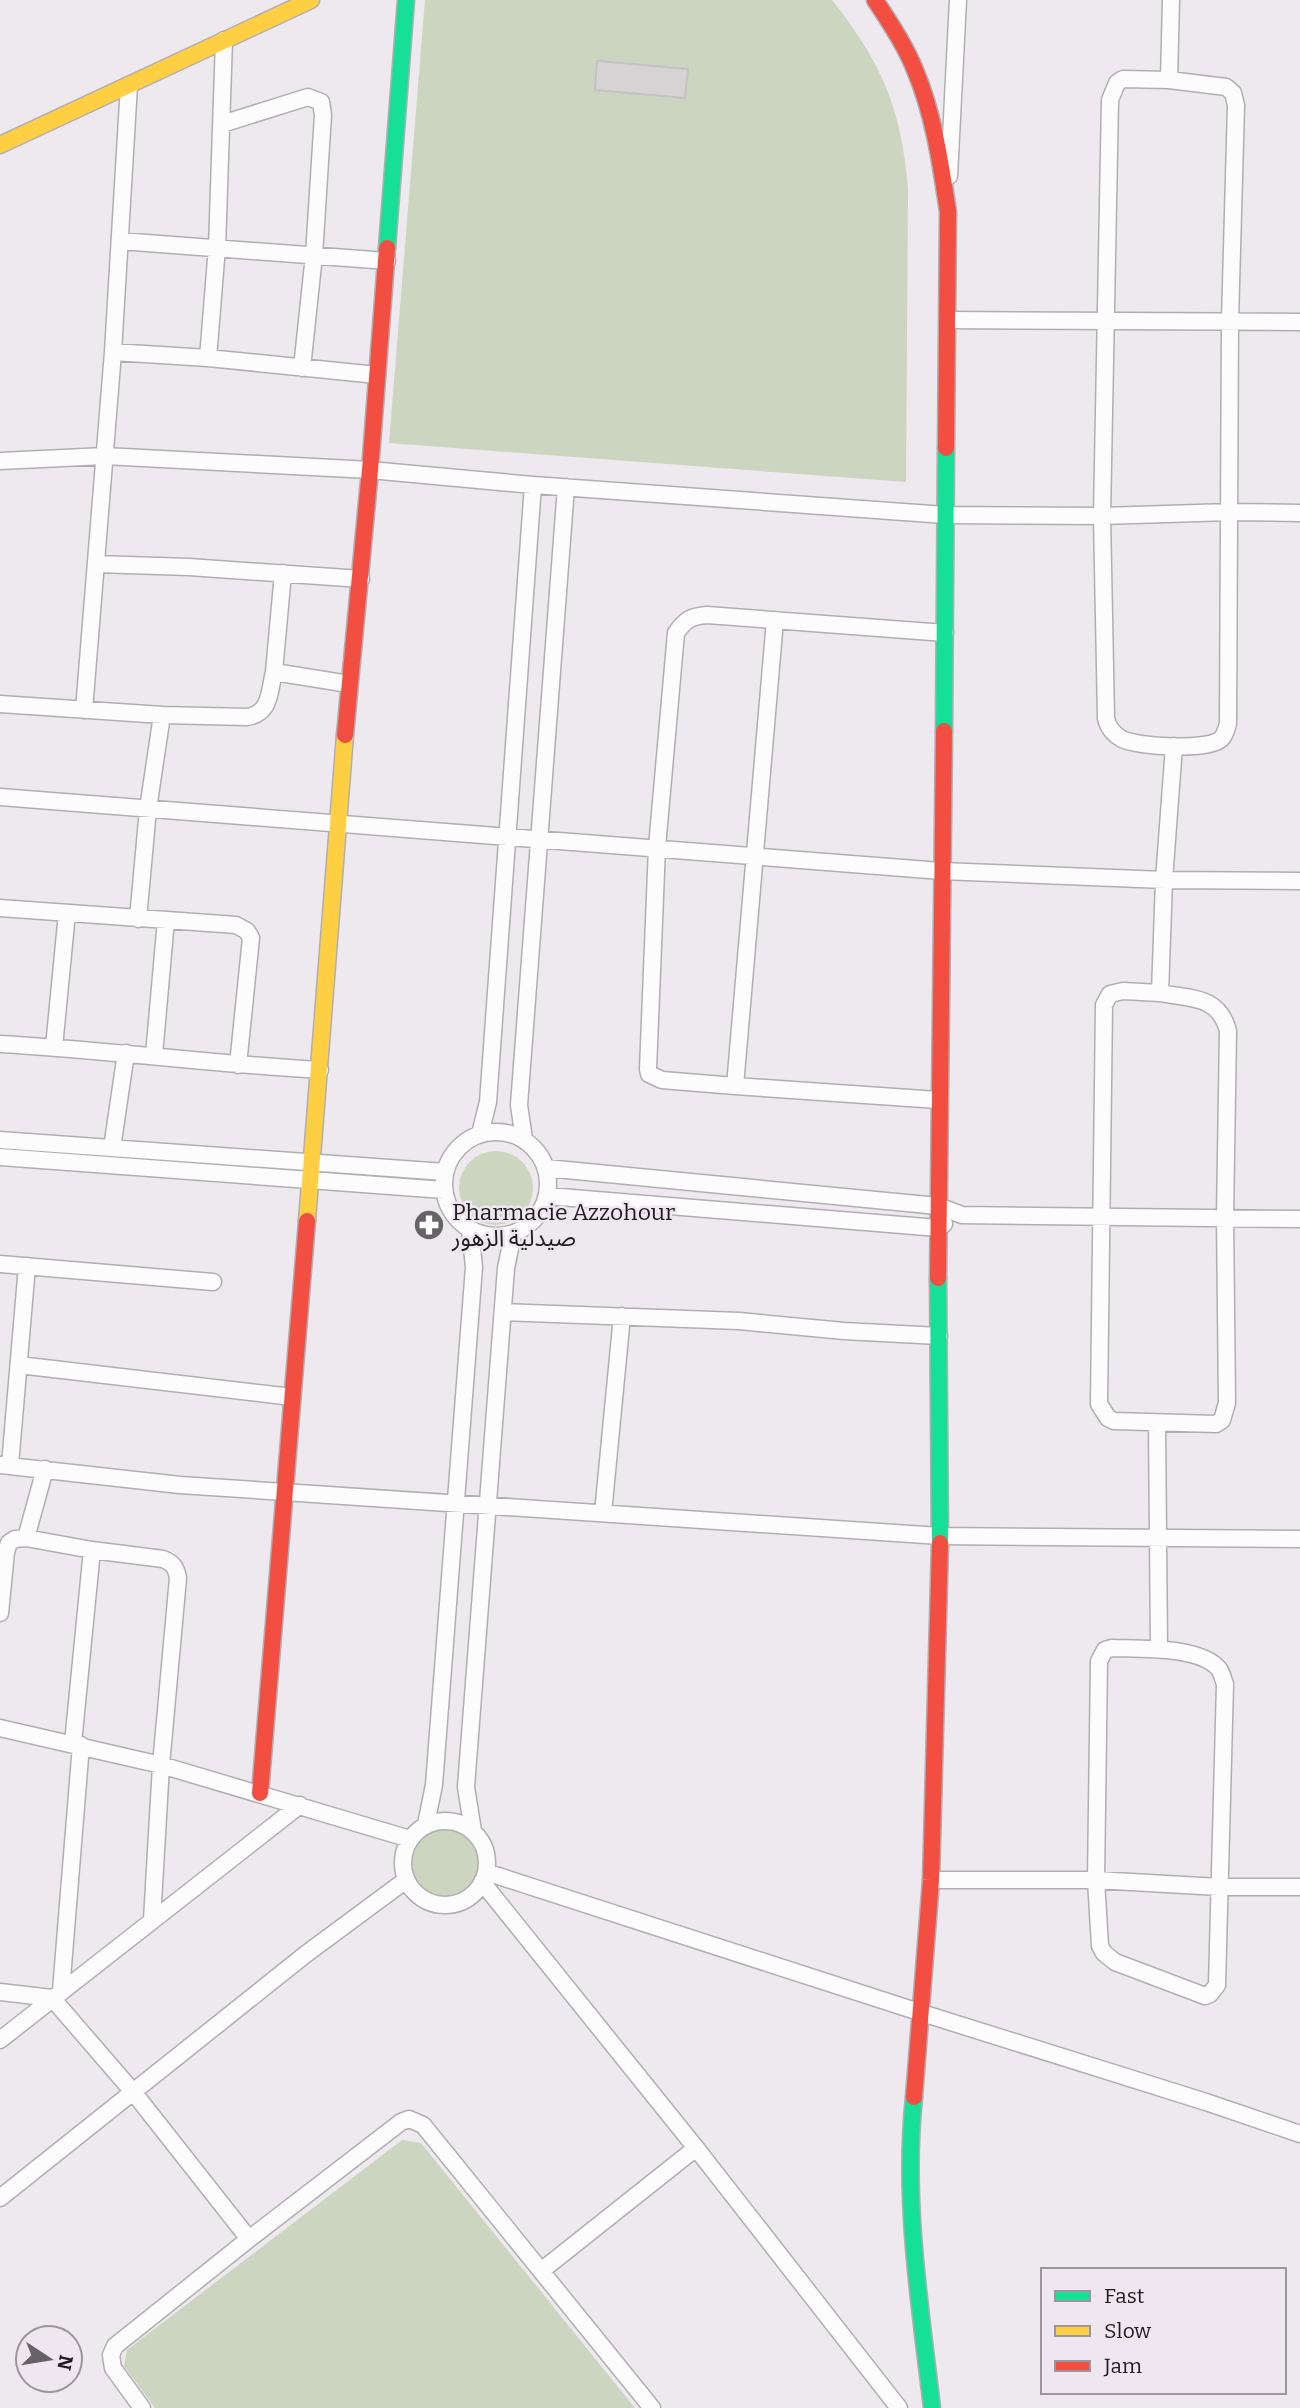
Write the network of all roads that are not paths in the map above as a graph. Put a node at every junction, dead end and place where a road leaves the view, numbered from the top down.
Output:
1 (312, 0) edge
2 (406, 0) edge
3 (875, 0) edge
4 (958, 0) edge
5 (1171, 0) edge
6 (224, 40) junction
7 (1169, 80) junction
8 (129, 85) junction
9 (222, 124) junction
10 (0, 145) edge
11 (948, 212) junction
12 (120, 241) junction
13 (217, 247) junction
14 (314, 255) junction
15 (387, 261) junction
16 (948, 320) junction
17 (1106, 320) junction
18 (1230, 321) junction
19 (1300, 322) edge
20 (113, 352) junction
21 (208, 358) junction
22 (302, 368) junction
23 (377, 375) junction
24 (105, 456) junction
25 (0, 461) edge
26 (370, 470) junction
27 (533, 485) junction
28 (566, 487) junction
29 (1230, 512) junction
30 (1300, 513) edge
31 (945, 515) junction
32 (1102, 516) junction
33 (96, 564) junction
34 (283, 573) junction
35 (360, 579) junction
36 (775, 620) junction
37 (945, 633) junction
38 (274, 672) junction
39 (349, 684) junction
40 (0, 704) edge
41 (84, 710) junction
42 (162, 715) junction
43 (1174, 746) junction
44 (0, 797) edge
45 (148, 809) junction
46 (337, 823) junction
47 (507, 836) junction
48 (539, 838) junction
49 (657, 847) junction
50 (753, 858) junction
51 (941, 871) junction
52 (1164, 880) junction
53 (1300, 881) edge
54 (0, 908) edge
55 (66, 913) junction
56 (138, 919) junction
57 (166, 920) junction
58 (1160, 993) junction
59 (0, 1044) edge
60 (54, 1047) junction
61 (126, 1053) junction
62 (154, 1055) junction
63 (238, 1066) junction
64 (320, 1070) junction
65 (735, 1086) junction
66 (939, 1100) junction
67 (480, 1134) junction
68 (524, 1139) junction
69 (0, 1140) edge
70 (112, 1148) junction
71 (0, 1157) edge
72 (547, 1168) junction
73 (310, 1171) junction
74 (445, 1172) junction
75 (444, 1190) junction
76 (548, 1196) junction
77 (938, 1206) junction
78 (962, 1215) junction
79 (1100, 1216) junction
80 (1225, 1217) junction
81 (1300, 1219) edge
82 (938, 1228) junction
83 (470, 1229) junction
84 (513, 1234) junction
85 (0, 1264) edge
86 (27, 1266) junction
87 (213, 1282) dead end
88 (503, 1312) junction
89 (622, 1317) junction
90 (939, 1336) junction
91 (19, 1365) junction
92 (292, 1398) junction
93 (1157, 1424) junction
94 (5, 1465) edge
95 (45, 1469) junction
96 (283, 1492) junction
97 (457, 1503) junction
98 (488, 1504) junction
99 (603, 1513) junction
100 (940, 1536) junction
101 (1157, 1536) junction
102 (26, 1538) junction
103 (1300, 1539) edge
104 (92, 1550) junction
105 (0, 1612) edge
106 (1159, 1649) junction
107 (0, 1728) edge
108 (77, 1744) junction
109 (161, 1765) junction
110 (260, 1793) junction
111 (300, 1805) junction
112 (426, 1824) junction
113 (473, 1831) junction
114 (410, 1839) junction
115 (484, 1877) junction
116 (406, 1880) junction
117 (931, 1881) junction
118 (1097, 1881) junction
119 (1219, 1887) junction
120 (1300, 1887) edge
121 (152, 1920) junction
122 (0, 1992) edge
123 (57, 1995) junction
124 (922, 2013) junction
125 (0, 2040) edge
126 (134, 2093) junction
127 (1300, 2134) edge
128 (696, 2148) junction
129 (0, 2198) edge
130 (249, 2239) junction
131 (541, 2271) junction
132 (142, 2408) edge
133 (652, 2408) edge
134 (898, 2408) edge
135 (932, 2408) edge

1 - 6 main road
2 - 15 main road
3 - 11 main road
4 - 11 street
5 - 7 street
6 - 8 main road
6 - 9 street
7 - 17 street
7 - 18 street
8 - 10 main road
8 - 12 street
9 - 13 street
9 - 14 street
11 - 16 main road
12 - 13 street
12 - 20 street
13 - 14 street
13 - 21 street
14 - 15 street
14 - 22 street
15 - 23 main road
16 - 17 street
16 - 31 main road
17 - 18 street
17 - 32 street
18 - 19 street
18 - 29 street
20 - 21 street
20 - 24 street
21 - 22 street
22 - 23 street
23 - 26 main road
24 - 25 street
24 - 26 street
24 - 33 street
26 - 27 street
26 - 35 main road
27 - 28 street
27 - 47 street
28 - 31 street
28 - 48 street
29 - 30 street
29 - 32 street
29 - 43 street
31 - 32 street
31 - 37 main road
32 - 43 street
33 - 34 street
33 - 41 street
34 - 35 street
34 - 38 street
35 - 39 main road
36 - 37 street
36 - 49 street
36 - 50 street
37 - 51 main road
38 - 39 street
38 - 42 street
39 - 46 main road
40 - 41 street
41 - 42 street
42 - 45 street
43 - 52 street
44 - 45 street
45 - 46 street
45 - 56 street
46 - 47 street
46 - 64 main road
47 - 48 street
47 - 67 street
48 - 49 street
48 - 68 street
49 - 50 street
49 - 65 street
50 - 51 street
50 - 65 street
51 - 52 street
51 - 66 main road
52 - 53 street
52 - 58 street
54 - 55 street
55 - 56 street
55 - 60 street
56 - 57 street
57 - 62 street
57 - 63 street
58 - 79 street
58 - 80 street
59 - 60 street
60 - 61 street
61 - 62 street
61 - 70 street
62 - 63 street
63 - 64 street
64 - 73 main road
65 - 66 street
66 - 77 main road
67 - 68 street
67 - 74 street
68 - 72 street
69 - 70 street
70 - 73 street
71 - 73 street
72 - 76 street
72 - 77 street
73 - 74 street
73 - 75 street
73 - 92 main road
74 - 75 street
75 - 83 street
76 - 82 street
76 - 84 street
77 - 78 street
77 - 82 main road
78 - 79 street
78 - 82 street
79 - 80 street
79 - 93 street
80 - 81 street
80 - 93 street
82 - 90 main road
83 - 84 street
83 - 97 street
84 - 88 street
85 - 86 street
86 - 87 street
86 - 91 street
88 - 89 street
88 - 98 street
89 - 90 street
89 - 99 street
90 - 100 main road
91 - 92 street
91 - 94 street
92 - 96 main road
93 - 101 street
94 - 95 street
95 - 96 street
95 - 102 street
96 - 97 street
96 - 110 main road
97 - 98 street
97 - 112 street
98 - 99 street
98 - 113 street
99 - 100 street
100 - 101 street
100 - 117 main road
101 - 103 street
101 - 106 street
102 - 104 street
102 - 105 street
104 - 108 street
104 - 109 street
106 - 118 street
106 - 119 street
107 - 108 street
108 - 109 street
108 - 123 street
109 - 110 street
109 - 121 street
110 - 111 street
111 - 114 street
111 - 121 street
112 - 113 street
112 - 114 street
113 - 115 street
114 - 116 street
115 - 116 street
115 - 124 street
115 - 128 street
116 - 126 street
117 - 118 street
117 - 124 main road
118 - 119 street
118 - 119 street
119 - 120 street
121 - 123 street
122 - 123 street
123 - 125 street
123 - 126 street
124 - 127 street
124 - 135 main road
126 - 129 street
126 - 130 street
128 - 131 street
128 - 134 street
130 - 131 street
130 - 132 street
131 - 133 street

